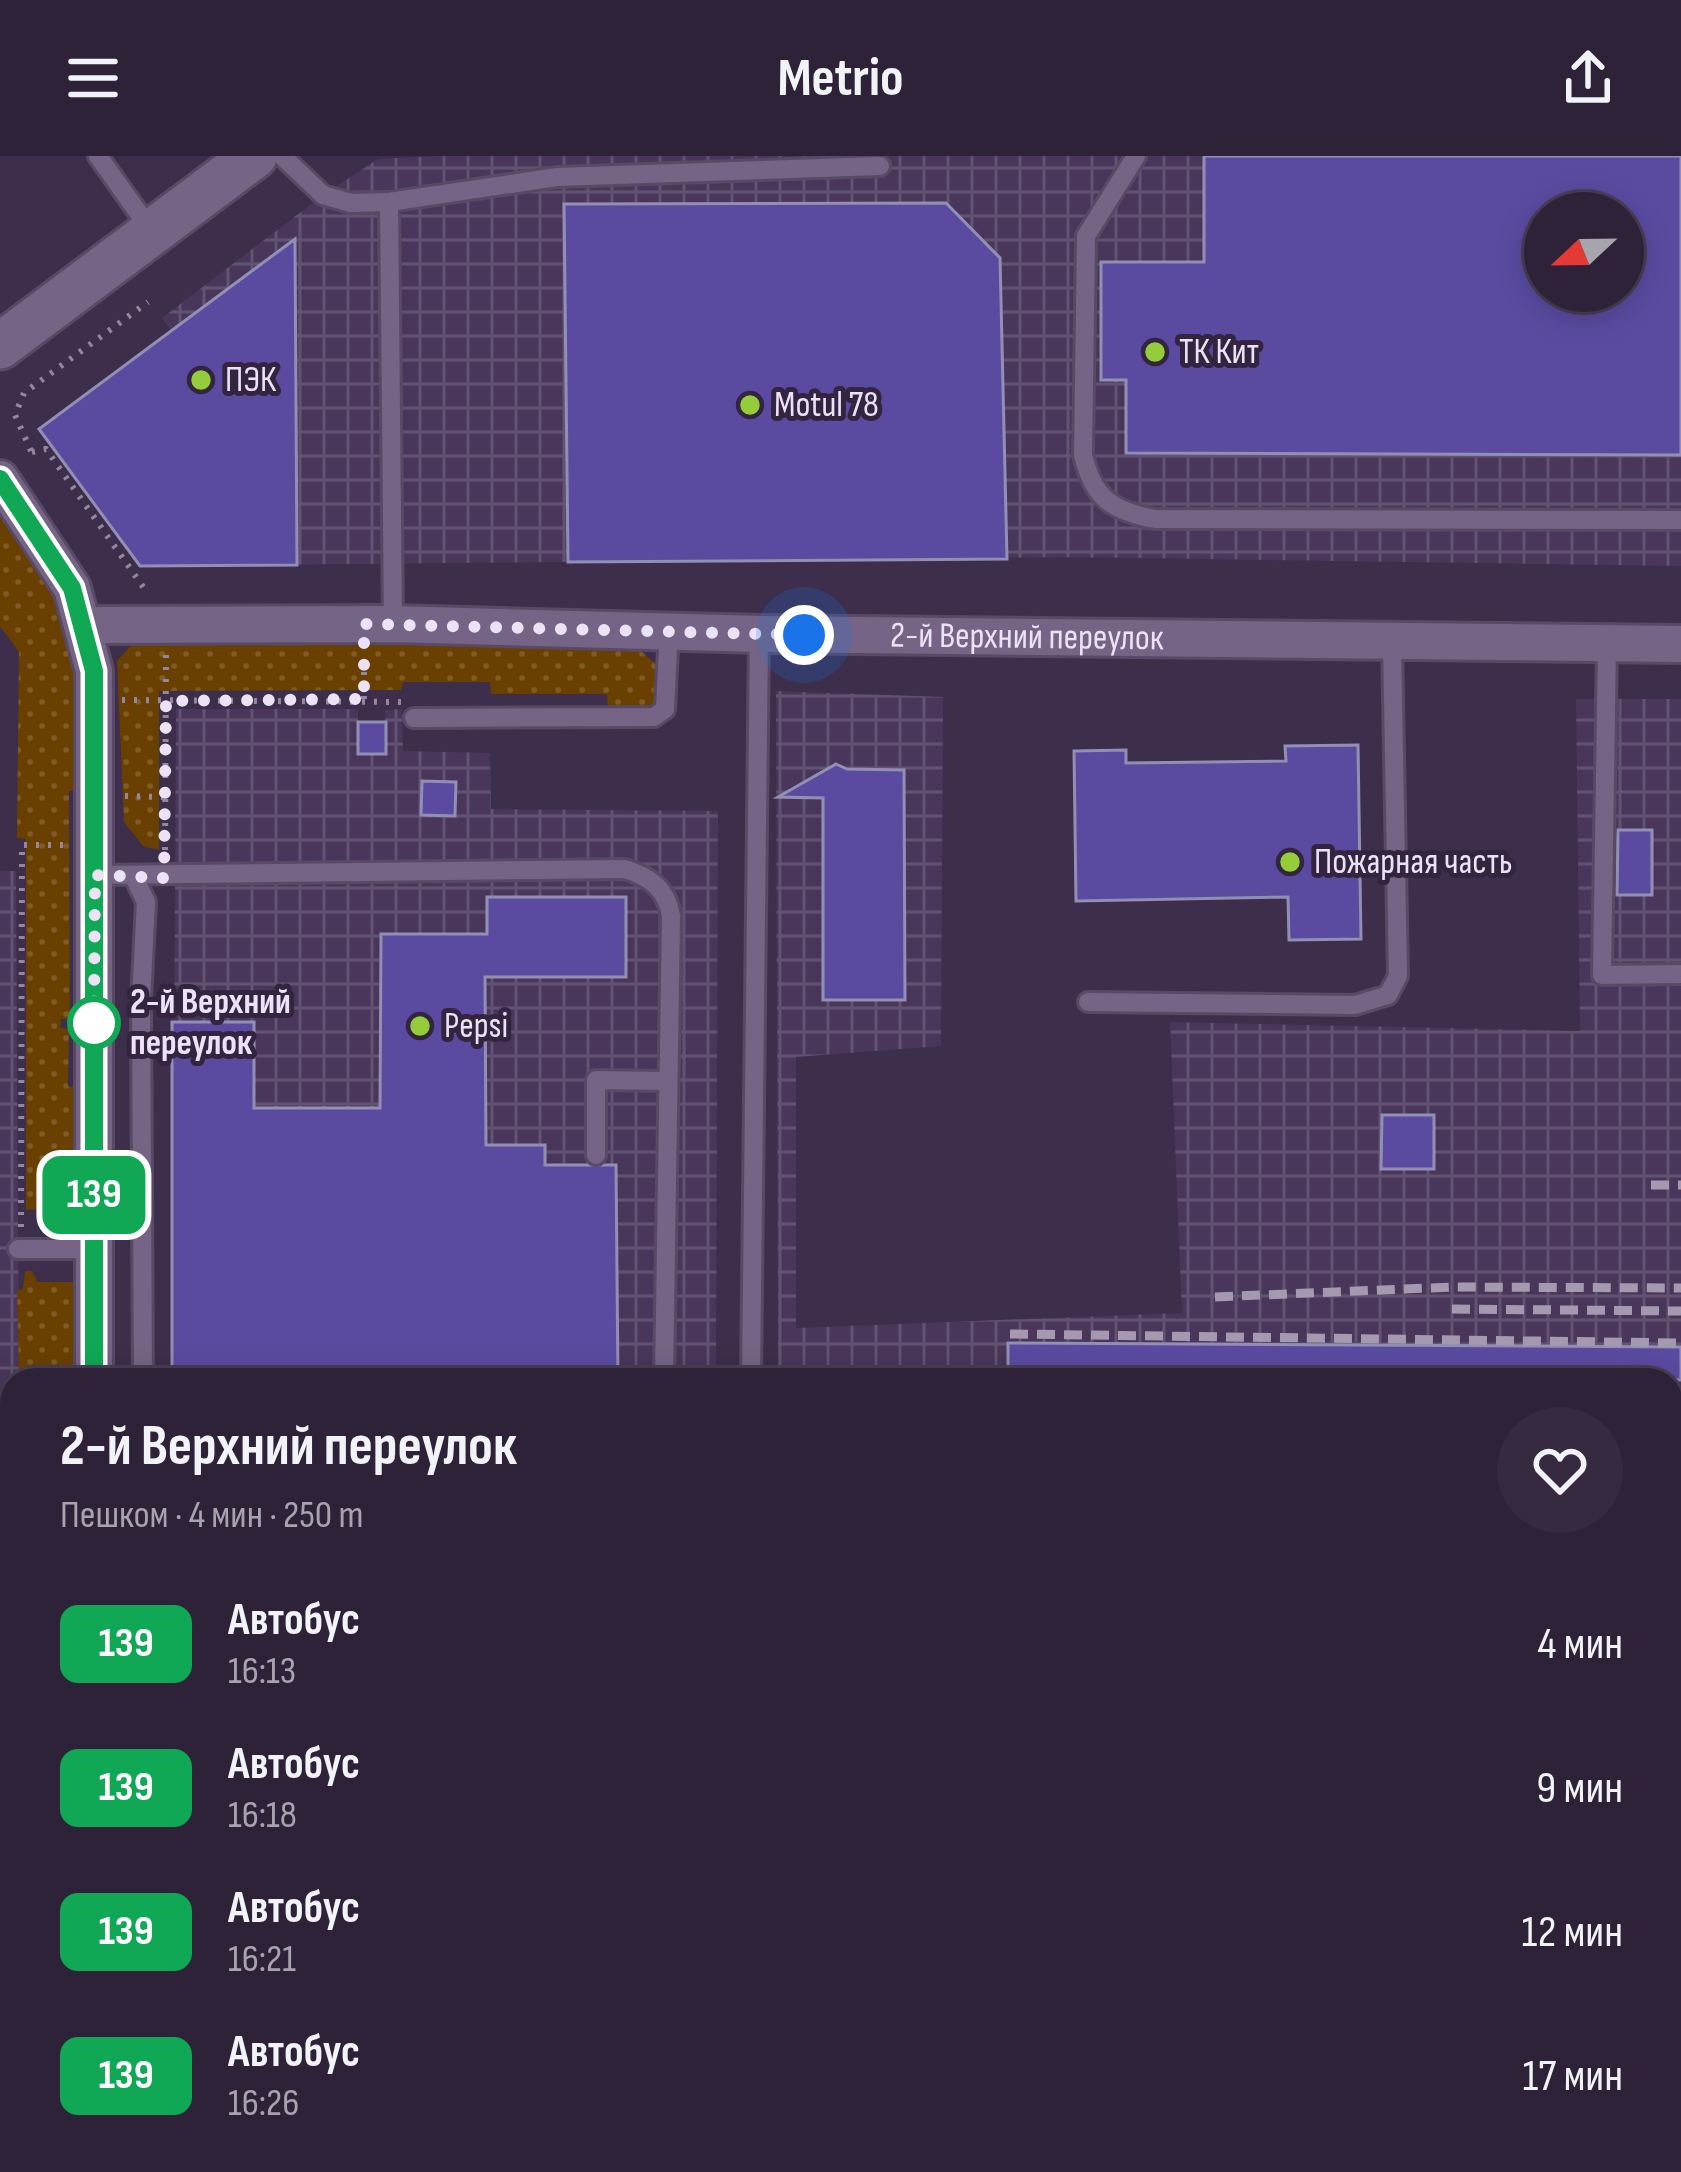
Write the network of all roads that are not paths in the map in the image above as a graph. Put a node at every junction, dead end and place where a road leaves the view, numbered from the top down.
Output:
1 (98, 156) edge
2 (254, 156) edge
3 (281, 156) edge
4 (1136, 156) edge
5 (880, 166) dead end
6 (389, 202) junction
7 (152, 232) junction
8 (0, 346) edge
9 (8, 471) edge
10 (1681, 520) edge
11 (379, 624) junction
12 (86, 625) junction
13 (669, 628) junction
14 (759, 634) junction
15 (1392, 642) junction
16 (1681, 644) edge
17 (1607, 645) junction
18 (414, 718) road end
19 (95, 875) junction
20 (134, 877) junction
21 (1681, 974) edge
22 (1088, 1002) dead end
23 (667, 1081) junction
24 (596, 1155) dead end
25 (20, 1249) road end
26 (94, 1249) junction
27 (94, 1368) edge
28 (143, 1368) edge
29 (664, 1368) edge
30 (752, 1368) edge

1 - 7 lane
2 - 7 street
3 - 6 lane
4 - 10 lane
5 - 6 lane
6 - 11 lane
7 - 8 street
9 - 12 street
11 - 12 street, 2-й Верхний переулок
11 - 13 street, 2-й Верхний переулок
12 - 19 street
13 - 14 street, 2-й Верхний переулок
13 - 18 lane
14 - 15 street, 2-й Верхний переулок
14 - 30 lane
15 - 17 street, 2-й Верхний переулок
15 - 22 lane
16 - 17 street, 2-й Верхний переулок
17 - 21 lane
19 - 20 lane
19 - 26 street
20 - 23 lane
20 - 28 lane
23 - 24 lane
23 - 29 lane
25 - 26 lane
26 - 27 street

